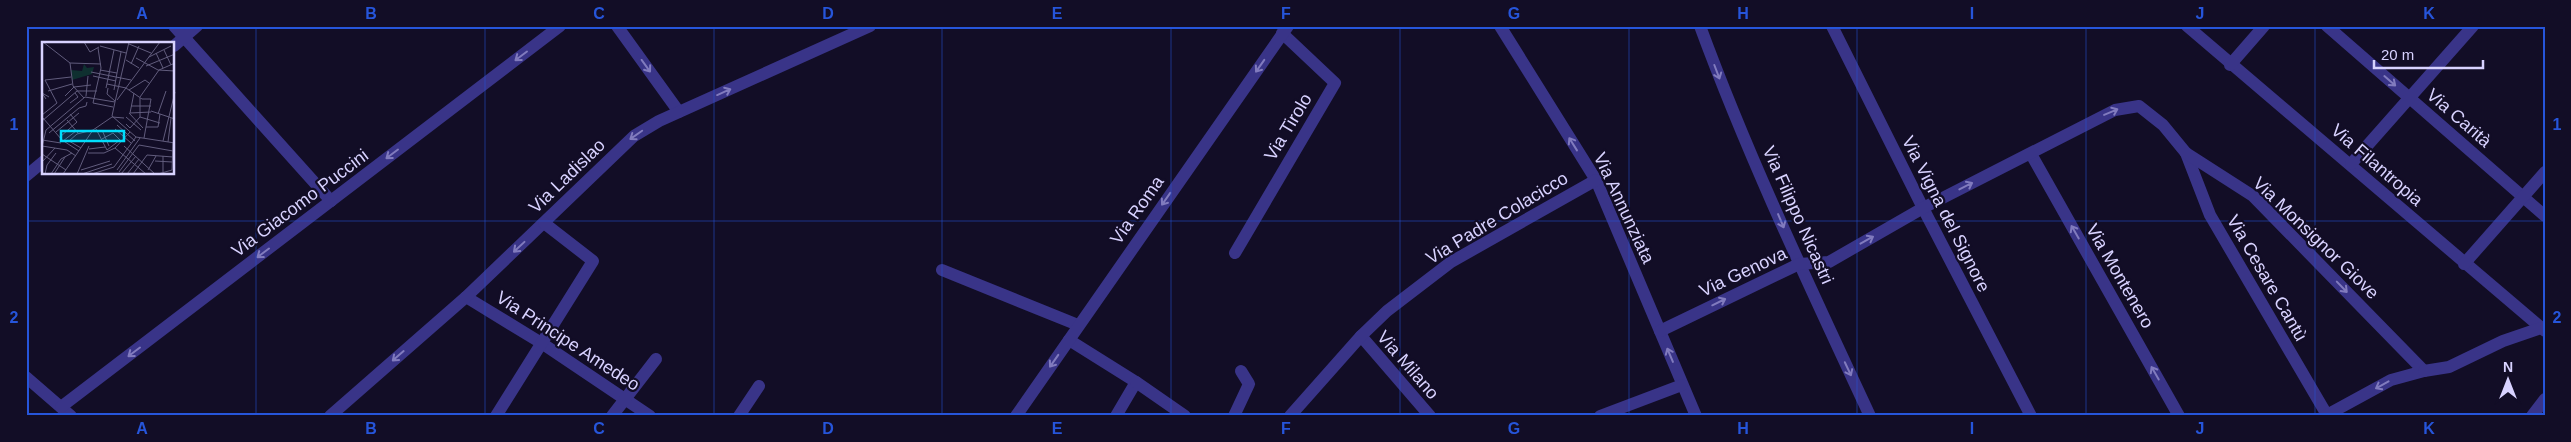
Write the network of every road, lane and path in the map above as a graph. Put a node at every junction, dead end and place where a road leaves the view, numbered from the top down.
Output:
1 (174, 26) edge
2 (197, 26) edge
3 (560, 26) edge
4 (617, 26) edge
5 (870, 26) edge
6 (1500, 26) edge
7 (1700, 26) edge
8 (1832, 26) edge
9 (2186, 26) edge
10 (2264, 26) edge
11 (2327, 26) edge
12 (2473, 26) edge
13 (1285, 30) edge
14 (184, 38) junction
15 (175, 45) edge
16 (2230, 65) junction
17 (2409, 98) junction
18 (679, 112) junction
19 (2186, 153) junction
20 (2031, 154) junction
21 (42, 163) edge
22 (2351, 164) junction
23 (2545, 172) edge
24 (26, 176) edge
25 (1596, 180) junction
26 (2522, 198) junction
27 (331, 201) junction
28 (1923, 208) junction
29 (2545, 216) edge
30 (544, 223) junction
31 (1235, 253) dead end
32 (1799, 264) junction
33 (2464, 264) junction
34 (942, 270) dead end
35 (466, 297) junction
36 (1078, 325) junction
37 (2543, 329) edge
38 (1660, 331) junction
39 (1361, 336) junction
40 (1069, 340) junction
41 (542, 344) junction
42 (656, 359) dead end
43 (1241, 371) dead end
44 (2424, 371) junction
45 (26, 377) edge
46 (1136, 382) junction
47 (1682, 385) junction
48 (759, 386) dead end
49 (2545, 398) edge
50 (624, 399) junction
51 (61, 407) junction
52 (2537, 414) edge
53 (2326, 415) edge
54 (71, 416) edge
55 (330, 416) edge
56 (496, 416) edge
57 (612, 416) edge
58 (650, 416) edge
59 (739, 416) edge
60 (1016, 416) edge
61 (1116, 416) edge
62 (1185, 416) edge
63 (1234, 416) edge
64 (1290, 416) edge
65 (1430, 416) edge
66 (1600, 416) edge
67 (1696, 416) edge
68 (1870, 416) edge
69 (2031, 416) edge
70 (2179, 416) edge

1 - 14 street
2 - 14 street
3 -> 27 street, Via Giacomo Puccini
4 -> 18 street
18 -> 5 street, Via Ladislao
25 -> 6 street, Via Annunziata
7 -> 32 street, Via Filippo Nicastri
8 - 28 street, Via Vigna del Signore
9 - 16 street, Via Filantropia
10 - 16 street
11 -> 17 street, Via Carità
12 - 17 street
13 - 31 street, Via Tirolo
13 -> 36 street, Via Roma
14 - 15 street
14 - 27 street
16 - 22 street, Via Filantropia
17 - 22 street
17 - 26 street, Via Carità
18 -> 30 street, Via Ladislao
20 -> 19 street, Via Monsignor Giove
19 -> 44 street, Via Monsignor Giove
19 - 53 street, Via Cesare Cantù
28 -> 20 street, Via Monsignor Giove
70 -> 20 street, Via Montenero
21 - 24 street
22 - 33 street, Via Filantropia
23 - 26 street
25 - 38 street, Via Annunziata
25 - 39 street, Via Padre Colacicco
26 - 29 street, Via Carità
26 - 33 street
27 -> 51 street, Via Giacomo Puccini
32 -> 28 street, Via Genova
28 - 69 street, Via Vigna del Signore
30 -> 35 street, Via Ladislao
30 - 41 street
38 -> 32 street, Via Genova
32 -> 68 street, Via Filippo Nicastri
33 - 37 street, Via Filantropia
34 - 36 street
35 - 41 street, Via Principe Amedeo
35 -> 55 street, Via Ladislao
36 - 40 street, Via Roma
37 - 44 street
47 -> 38 street, Via Annunziata
39 - 64 street, Via Padre Colacicco
39 - 65 street, Via Milano
40 - 46 street
40 -> 60 street, Via Roma
41 - 50 street, Via Principe Amedeo
41 - 56 street
42 - 50 street
43 - 63 street
44 -> 53 street
45 - 51 street
46 - 61 street
46 - 62 street
47 - 66 street
47 - 67 street, Via Annunziata
48 - 59 street
49 - 52 street
50 - 57 street
50 - 58 street, Via Principe Amedeo
51 - 54 street

